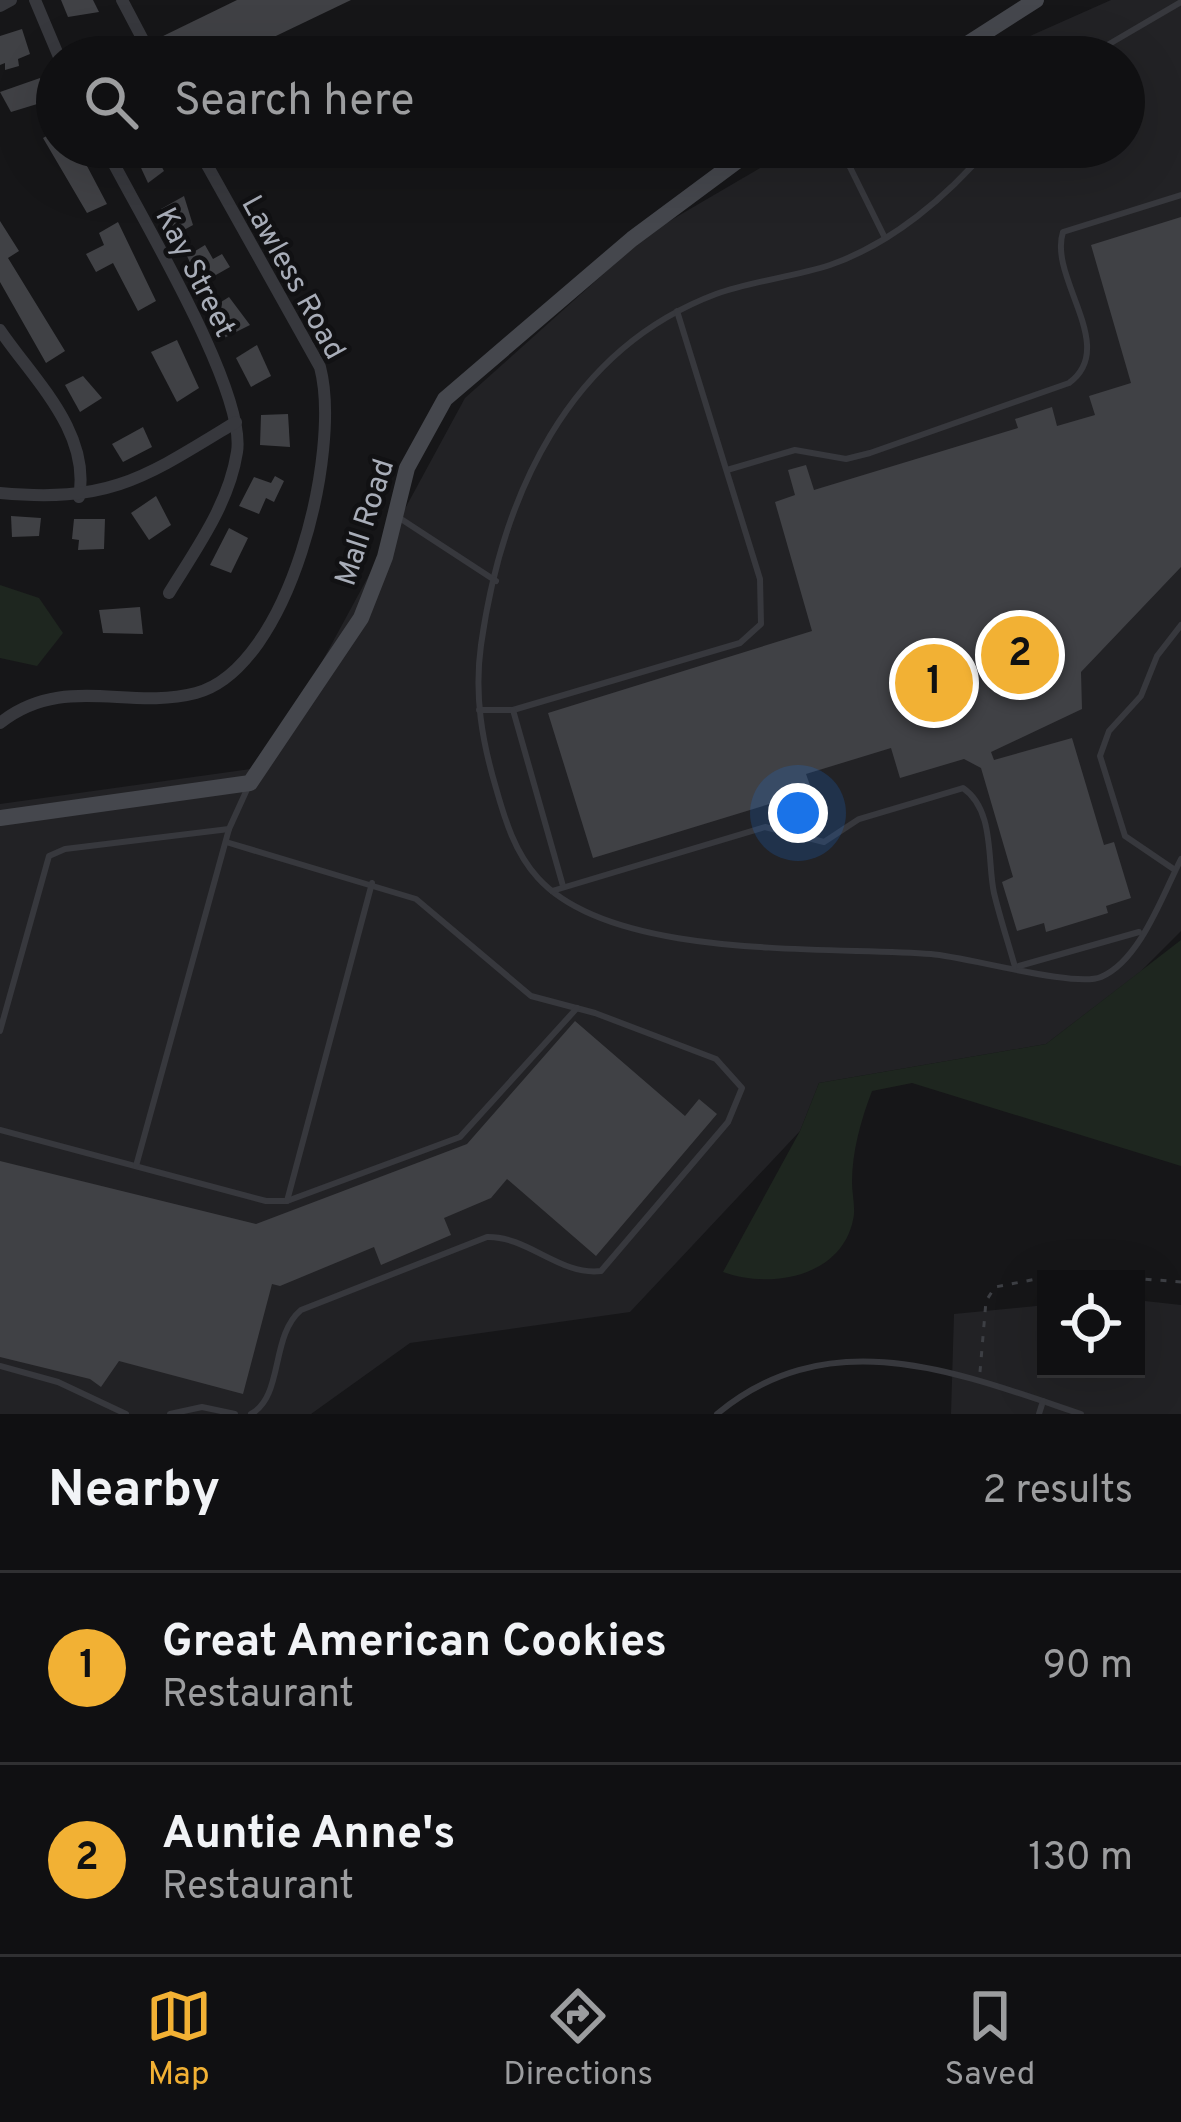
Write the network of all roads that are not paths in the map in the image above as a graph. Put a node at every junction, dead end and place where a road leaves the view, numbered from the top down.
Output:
1 (35, 0) edge
2 (122, 0) edge
3 (1036, 0) edge
4 (1181, 2) edge
5 (50, 36) edge
6 (141, 36) edge
7 (980, 36) edge
8 (1123, 36) edge
9 (116, 168) edge
10 (209, 168) edge
11 (728, 168) edge
12 (850, 168) edge
13 (970, 168) edge
14 (1181, 195) edge
15 (885, 238) junction
16 (677, 311) junction
17 (0, 330) edge
18 (236, 422) junction
19 (727, 470) junction
20 (0, 493) edge
21 (79, 497) junction
22 (394, 515) junction
23 (496, 580) junction
24 (169, 593) dead end
25 (1181, 625) edge
26 (478, 710) junction
27 (513, 710) junction
28 (0, 723) edge
29 (250, 783) junction
30 (0, 818) edge
31 (230, 829) junction
32 (226, 842) junction
33 (1181, 859) edge
34 (1175, 870) junction
35 (372, 883) junction
36 (563, 887) junction
37 (553, 891) junction
38 (1142, 931) junction
39 (1015, 967) junction
40 (577, 1008) junction
41 (0, 1031) edge
42 (0, 1130) edge
43 (136, 1166) junction
44 (287, 1201) junction
45 (0, 1366) edge
46 (1043, 1401) junction
47 (126, 1414) edge
48 (170, 1414) edge
49 (235, 1414) edge
50 (251, 1414) edge
51 (717, 1414) edge
52 (1039, 1414) edge
53 (1081, 1414) edge

1 - 5 street
2 - 6 street
3 - 7 street
4 - 8 lane
9 - 18 street, Kay Street
10 - 28 street, Lawless Road
11 - 22 street, Mall Road
12 - 15 lane
13 - 15 lane
14 - 19 lane
15 - 16 lane
16 - 19 lane
16 - 23 lane
17 - 21 street
18 - 21 street
18 - 24 street, Kay Street
19 - 27 lane
20 - 21 street
22 - 23 lane
22 - 29 street, Mall Road
23 - 26 lane
25 - 34 lane
26 - 27 lane
26 - 37 lane
27 - 36 lane
29 - 30 street
29 - 31 lane
31 - 32 lane
31 - 41 lane
32 - 35 lane
32 - 43 lane
33 - 34 lane
34 - 38 lane
35 - 40 lane
35 - 44 lane
36 - 37 lane
36 - 39 lane
37 - 39 lane
38 - 39 lane
38 - 39 lane
40 - 44 lane
40 - 50 lane
42 - 43 lane
43 - 44 lane
45 - 47 lane
46 - 51 lane
46 - 52 lane
46 - 53 lane
48 - 49 lane

